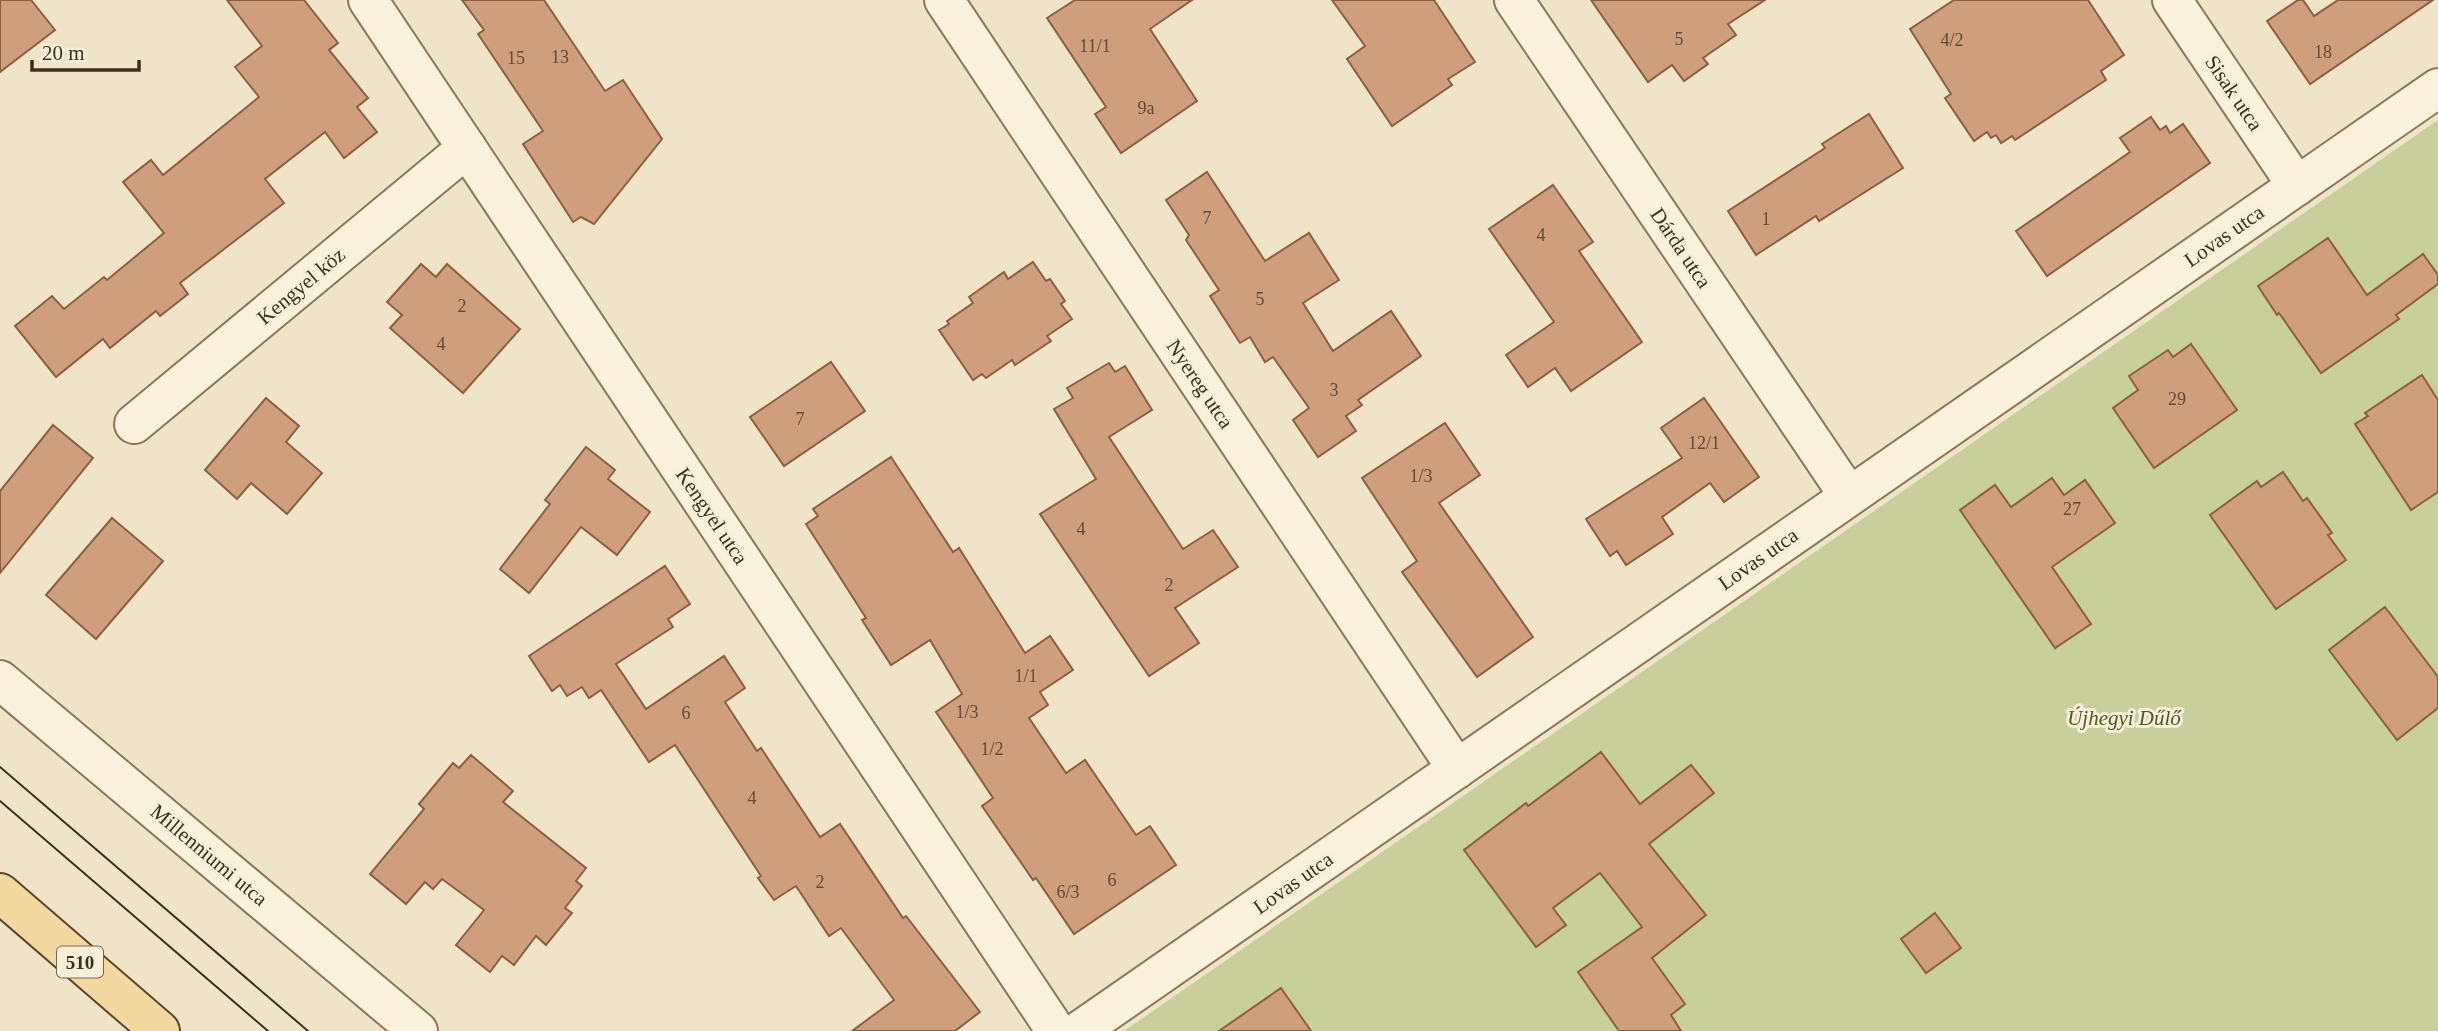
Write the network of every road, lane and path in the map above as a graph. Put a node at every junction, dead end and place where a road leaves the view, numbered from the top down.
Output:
1 (368, 0) edge
2 (944, 0) edge
3 (1514, 0) edge
4 (2172, 0) edge
5 (2438, 88) edge
6 (467, 148) junction
7 (2297, 186) junction
8 (134, 424) dead end
9 (1849, 496) junction
10 (0, 680) edge
11 (1457, 769) junction
12 (0, 893) edge
13 (160, 1031) edge
14 (418, 1031) edge
15 (1056, 1031) edge
16 (1079, 1031) edge

1 - 6 street, Kengyel utca
2 - 11 street, Nyereg utca
3 - 9 street, Dárda utca
4 - 7 street, Sisak utca
5 - 7 street, Lovas utca
6 - 8 street, Kengyel köz
6 - 15 street, Kengyel utca
7 - 9 street, Lovas utca
9 - 11 street, Lovas utca
10 - 14 street, Millenniumi utca
11 - 16 street, Lovas utca
12 - 13 main road, 510

